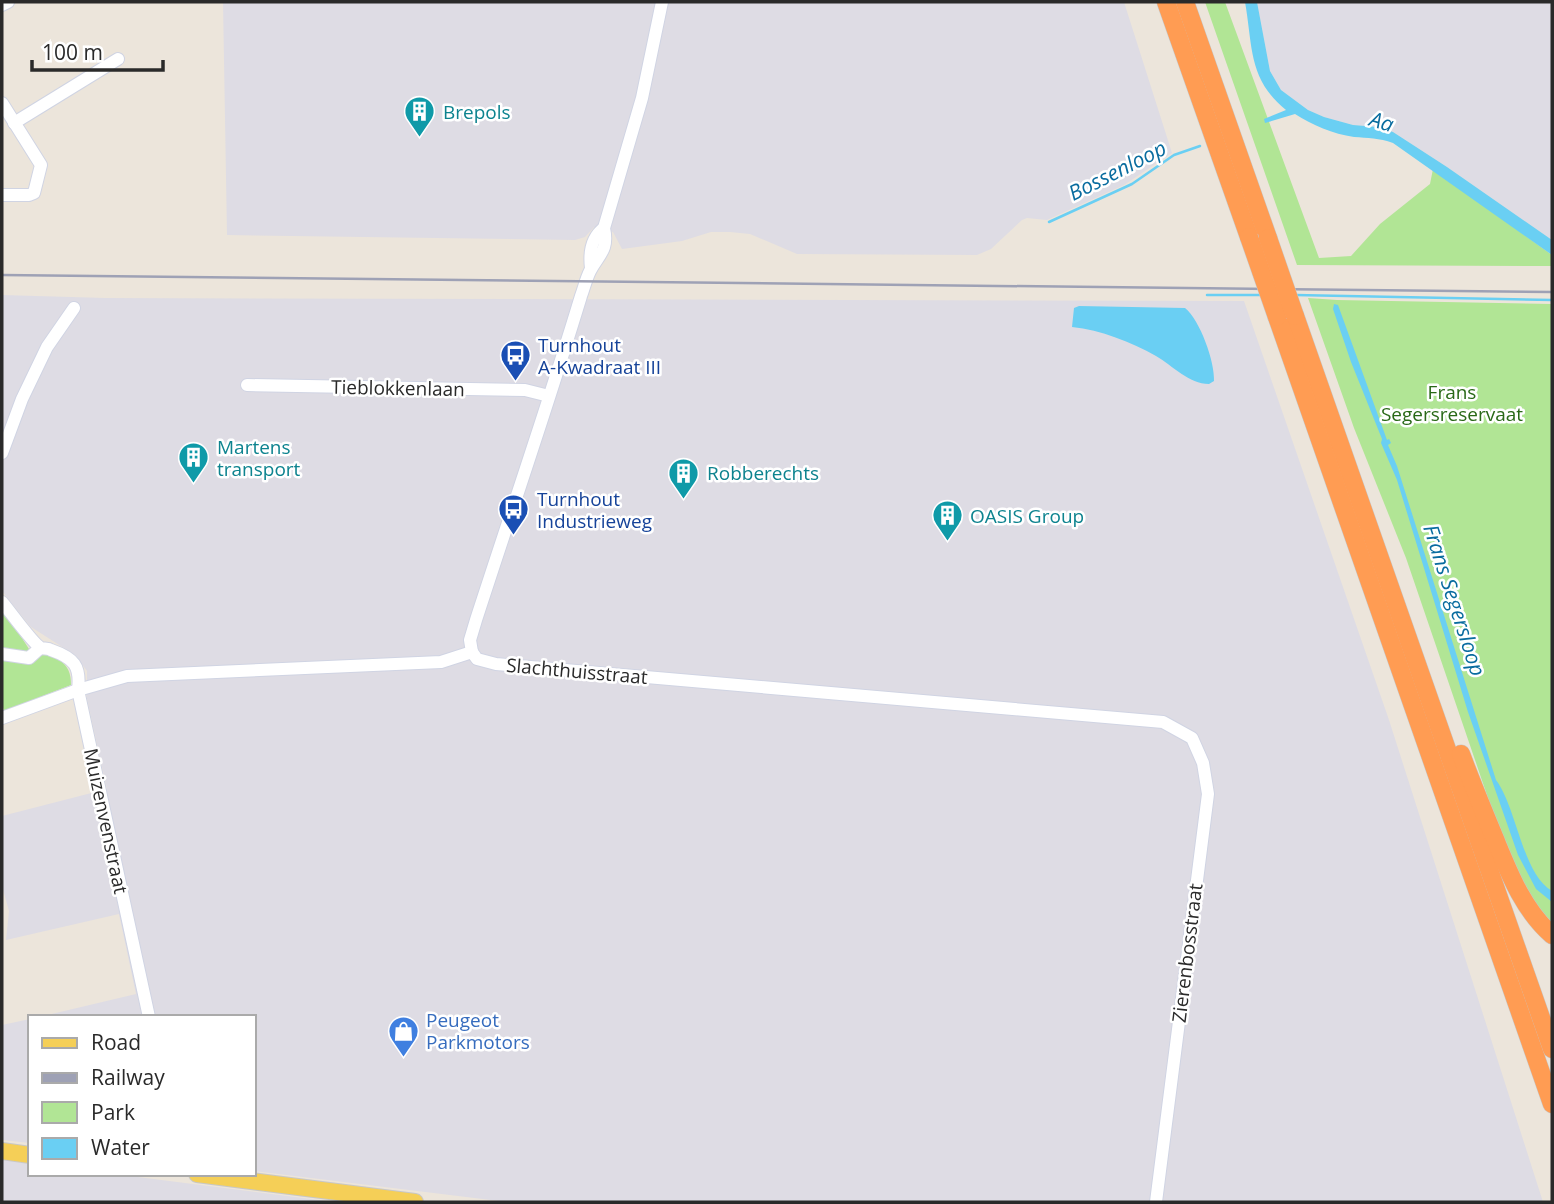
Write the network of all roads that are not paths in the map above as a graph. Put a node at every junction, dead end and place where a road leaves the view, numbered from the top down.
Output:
1 (8, 2) edge
2 (662, 2) edge
3 (1166, 2) edge
4 (1185, 2) edge
5 (2, 5) edge
6 (118, 59) dead end
7 (2, 103) edge
8 (14, 123) junction
9 (2, 195) edge
10 (74, 308) dead end
11 (1286, 317) junction
12 (247, 385) dead end
13 (549, 396) junction
14 (2, 453) edge
15 (2, 602) edge
16 (40, 648) junction
17 (472, 652) junction
18 (2, 654) edge
19 (78, 690) junction
20 (2, 718) edge
21 (1163, 722) joint
22 (1439, 728) junction
23 (1552, 935) edge
24 (149, 1015) edge
25 (1552, 1049) edge
26 (1552, 1104) edge
27 (2, 1151) edge
28 (28, 1155) edge
29 (213, 1176) edge
30 (415, 1202) edge
31 (1156, 1202) edge

1 - 5 street
2 - 13 street
3 - 11 highway, bridge
4 - 11 highway, bridge
6 - 8 street
7 - 8 street
8 - 9 street
10 - 14 street
11 - 22 highway
11 - 26 highway
12 - 13 street, Tieblokkenlaan
13 - 17 street
15 - 16 street
16 - 18 street
16 - 19 street, Muizenvenstraat
17 - 19 street
17 - 21 street, Slachthuisstraat
19 - 20 street
19 - 24 street, Muizenvenstraat
21 - 31 street, Zierenbosstraat
22 - 23 highway
22 - 25 highway
27 - 28 main road
29 - 30 main road

